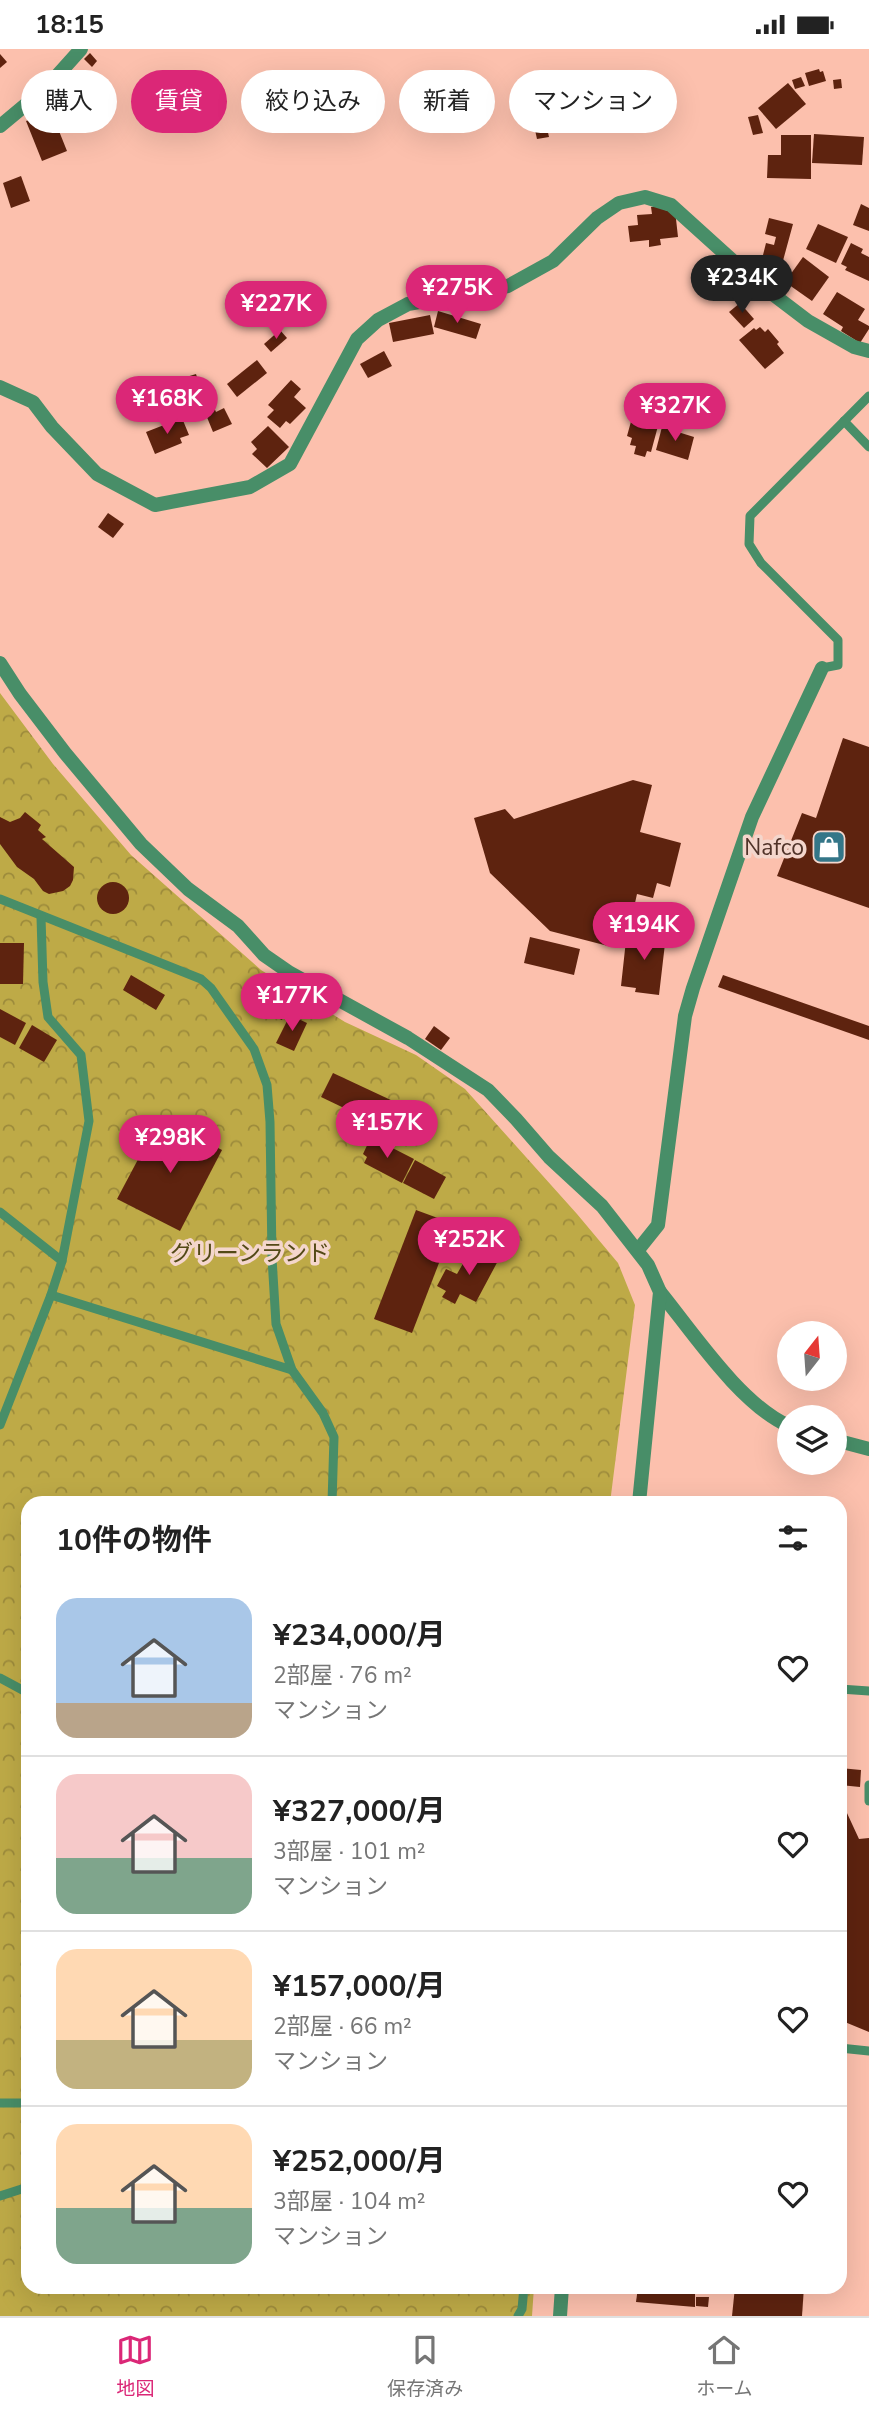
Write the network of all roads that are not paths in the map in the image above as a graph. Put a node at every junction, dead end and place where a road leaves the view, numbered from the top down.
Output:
1 (81, 49) edge
2 (0, 126) edge
3 (869, 351) edge
4 (0, 387) edge
5 (869, 397) edge
6 (844, 421) junction
7 (869, 447) edge
8 (0, 663) edge
9 (822, 668) joint
10 (0, 899) edge
11 (41, 917) junction
12 (0, 1212) edge
13 (638, 1250) junction
14 (62, 1261) junction
15 (660, 1292) junction
16 (51, 1295) junction
17 (292, 1370) junction
18 (777, 1421) edge
19 (0, 1425) edge
20 (847, 1443) edge
21 (869, 1449) edge
22 (332, 1496) edge
23 (640, 1496) edge
24 (0, 1678) edge
25 (21, 1689) edge
26 (847, 1689) edge
27 (869, 1691) edge
28 (869, 1786) edge
29 (869, 1801) edge
30 (847, 2049) edge
31 (869, 2051) edge
32 (0, 2103) edge
33 (21, 2103) edge
34 (21, 2189) edge
35 (0, 2196) edge
36 (523, 2294) edge
37 (562, 2294) edge
38 (519, 2316) edge
39 (561, 2316) edge

1 - 2 street
3 - 4 street
5 - 6 lane
6 - 7 lane
6 - 9 lane
8 - 13 street
9 - 13 street
10 - 11 lane
11 - 14 lane
11 - 17 lane
12 - 14 lane
13 - 15 street
14 - 16 lane
15 - 18 street
15 - 23 street
16 - 17 lane
16 - 19 lane
17 - 22 lane
20 - 21 street
24 - 25 lane
26 - 27 lane
28 - 29 lane
30 - 31 lane
32 - 33 lane
34 - 35 lane
36 - 38 lane
37 - 39 street

